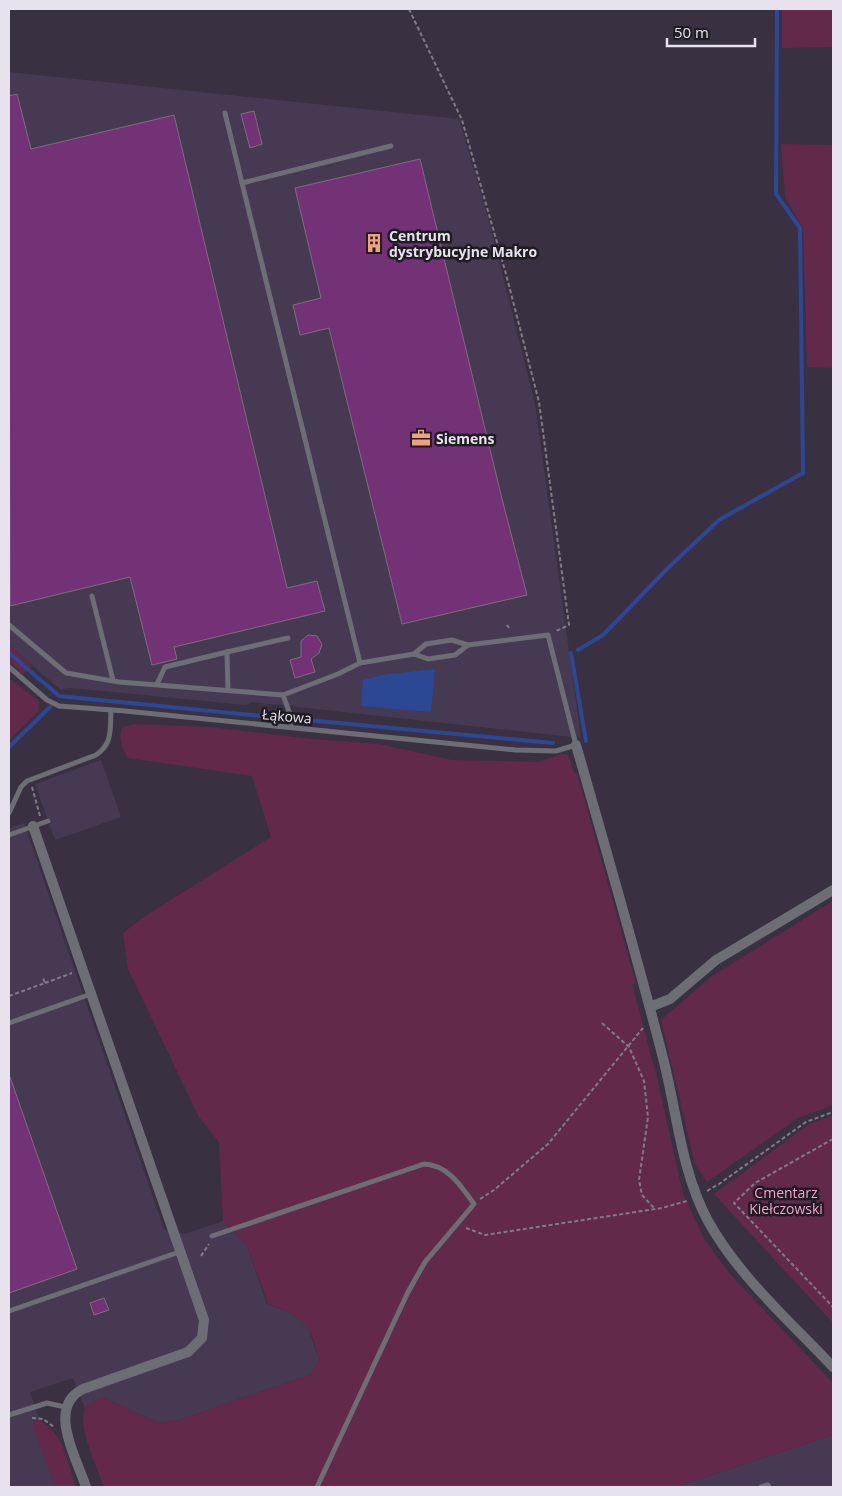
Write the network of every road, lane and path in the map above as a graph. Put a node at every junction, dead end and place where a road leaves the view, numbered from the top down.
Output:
1 (409, 9) edge
2 (225, 113) dead end
3 (391, 146) dead end
4 (242, 183) junction
5 (92, 596) dead end
6 (507, 624) dead end
7 (9, 625) edge
8 (509, 628) dead end
9 (548, 635) junction
10 (288, 638) dead end
11 (468, 645) junction
12 (227, 652) junction
13 (414, 654) junction
14 (360, 663) junction
15 (9, 667) edge
16 (113, 680) junction
17 (157, 684) junction
18 (228, 690) junction
19 (283, 695) junction
20 (111, 710) junction
21 (291, 728) junction
22 (576, 745) junction
23 (27, 781) junction
24 (9, 813) edge
25 (48, 820) dead end
26 (36, 825) junction
27 (9, 835) edge
28 (833, 890) edge
29 (81, 965) junction
30 (43, 978) dead end
31 (45, 983) junction
32 (12, 990) dead end
33 (13, 994) junction
34 (92, 994) junction
35 (9, 996) edge
36 (650, 1007) junction
37 (602, 1022) dead end
38 (9, 1023) edge
39 (638, 1036) dead end
40 (629, 1047) junction
41 (833, 1112) edge
42 (833, 1139) edge
43 (697, 1196) junction
44 (474, 1204) junction
45 (654, 1208) junction
46 (452, 1228) junction
47 (212, 1236) joint
48 (182, 1251) junction
49 (201, 1256) dead end
50 (833, 1307) edge
51 (9, 1311) edge
52 (833, 1367) edge
53 (65, 1407) junction
54 (9, 1415) edge
55 (30, 1417) dead end
56 (59, 1433) dead end
57 (86, 1487) edge
58 (317, 1487) edge
59 (761, 1487) edge
60 (769, 1487) edge

1 - 9 path
2 - 4 lane
3 - 4 lane
4 - 14 lane
5 - 16 lane
6 - 8 path
7 - 16 lane
9 - 11 lane
9 - 22 lane
10 - 12 lane
11 - 13 lane
11 - 13 lane
12 - 17 lane
12 - 18 lane
13 - 14 lane
14 - 19 lane
15 - 20 lane, Łąkowa
16 - 17 lane
17 - 18 lane
18 - 19 lane
19 - 21 lane
20 - 21 lane, Łąkowa
20 - 23 lane
21 - 22 lane, Łąkowa
22 - 36 street
23 - 24 lane
23 - 26 path
25 - 26 lane
26 - 27 lane
26 - 29 street
28 - 36 street
29 - 31 path
29 - 34 street
30 - 31 path
31 - 33 path
32 - 33 path
33 - 35 path
34 - 38 lane
34 - 48 street
36 - 43 street
37 - 40 path
39 - 40 path
40 - 44 path
40 - 45 path
41 - 43 path
42 - 50 path
43 - 45 path
43 - 52 street
44 - 46 lane
44 - 47 lane
45 - 46 path
46 - 58 lane
47 - 49 path
48 - 51 lane
48 - 53 street
53 - 54 lane
53 - 57 street
55 - 56 path
59 - 60 lane

